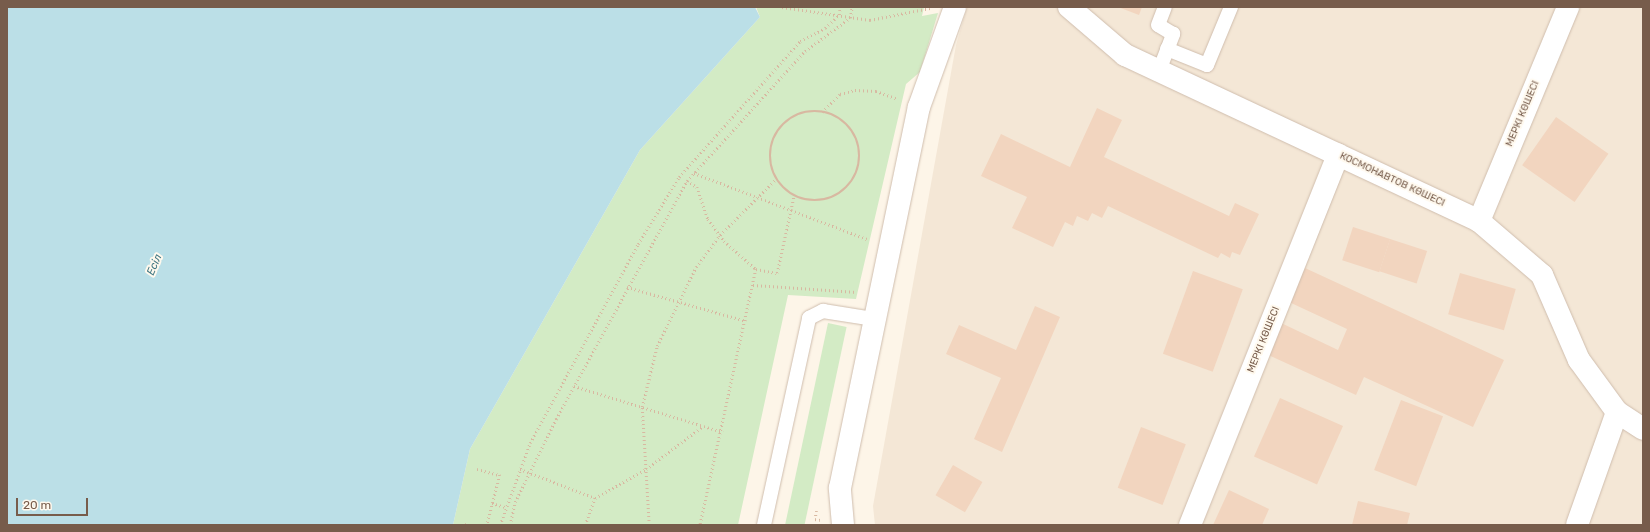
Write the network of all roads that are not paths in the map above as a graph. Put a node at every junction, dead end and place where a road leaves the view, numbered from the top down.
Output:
1 (955, 7) edge
2 (1069, 7) edge
3 (1165, 7) edge
4 (1231, 7) edge
5 (1568, 7) edge
6 (1167, 50) junction
7 (1158, 71) junction
8 (1338, 155) junction
9 (1479, 221) junction
10 (874, 319) junction
11 (1617, 412) junction
12 (1643, 429) edge
13 (764, 525) edge
14 (843, 525) edge
15 (1190, 525) edge
16 (1577, 525) edge

1 - 10 street
2 - 7 street, КОСМОНАВТОВ КӨШЕСІ
3 - 6 lane
4 - 6 lane
5 - 9 street, МЕРКІ КӨШЕСІ
6 - 7 lane
7 - 8 street, КОСМОНАВТОВ КӨШЕСІ
8 - 9 street, КОСМОНАВТОВ КӨШЕСІ
8 - 15 street, МЕРКІ КӨШЕСІ
9 - 11 street, КОСМОНАВТОВ КӨШЕСІ
10 - 13 lane
10 - 14 street
11 - 12 street, КОСМОНАВТОВ КӨШЕСІ
11 - 16 street

